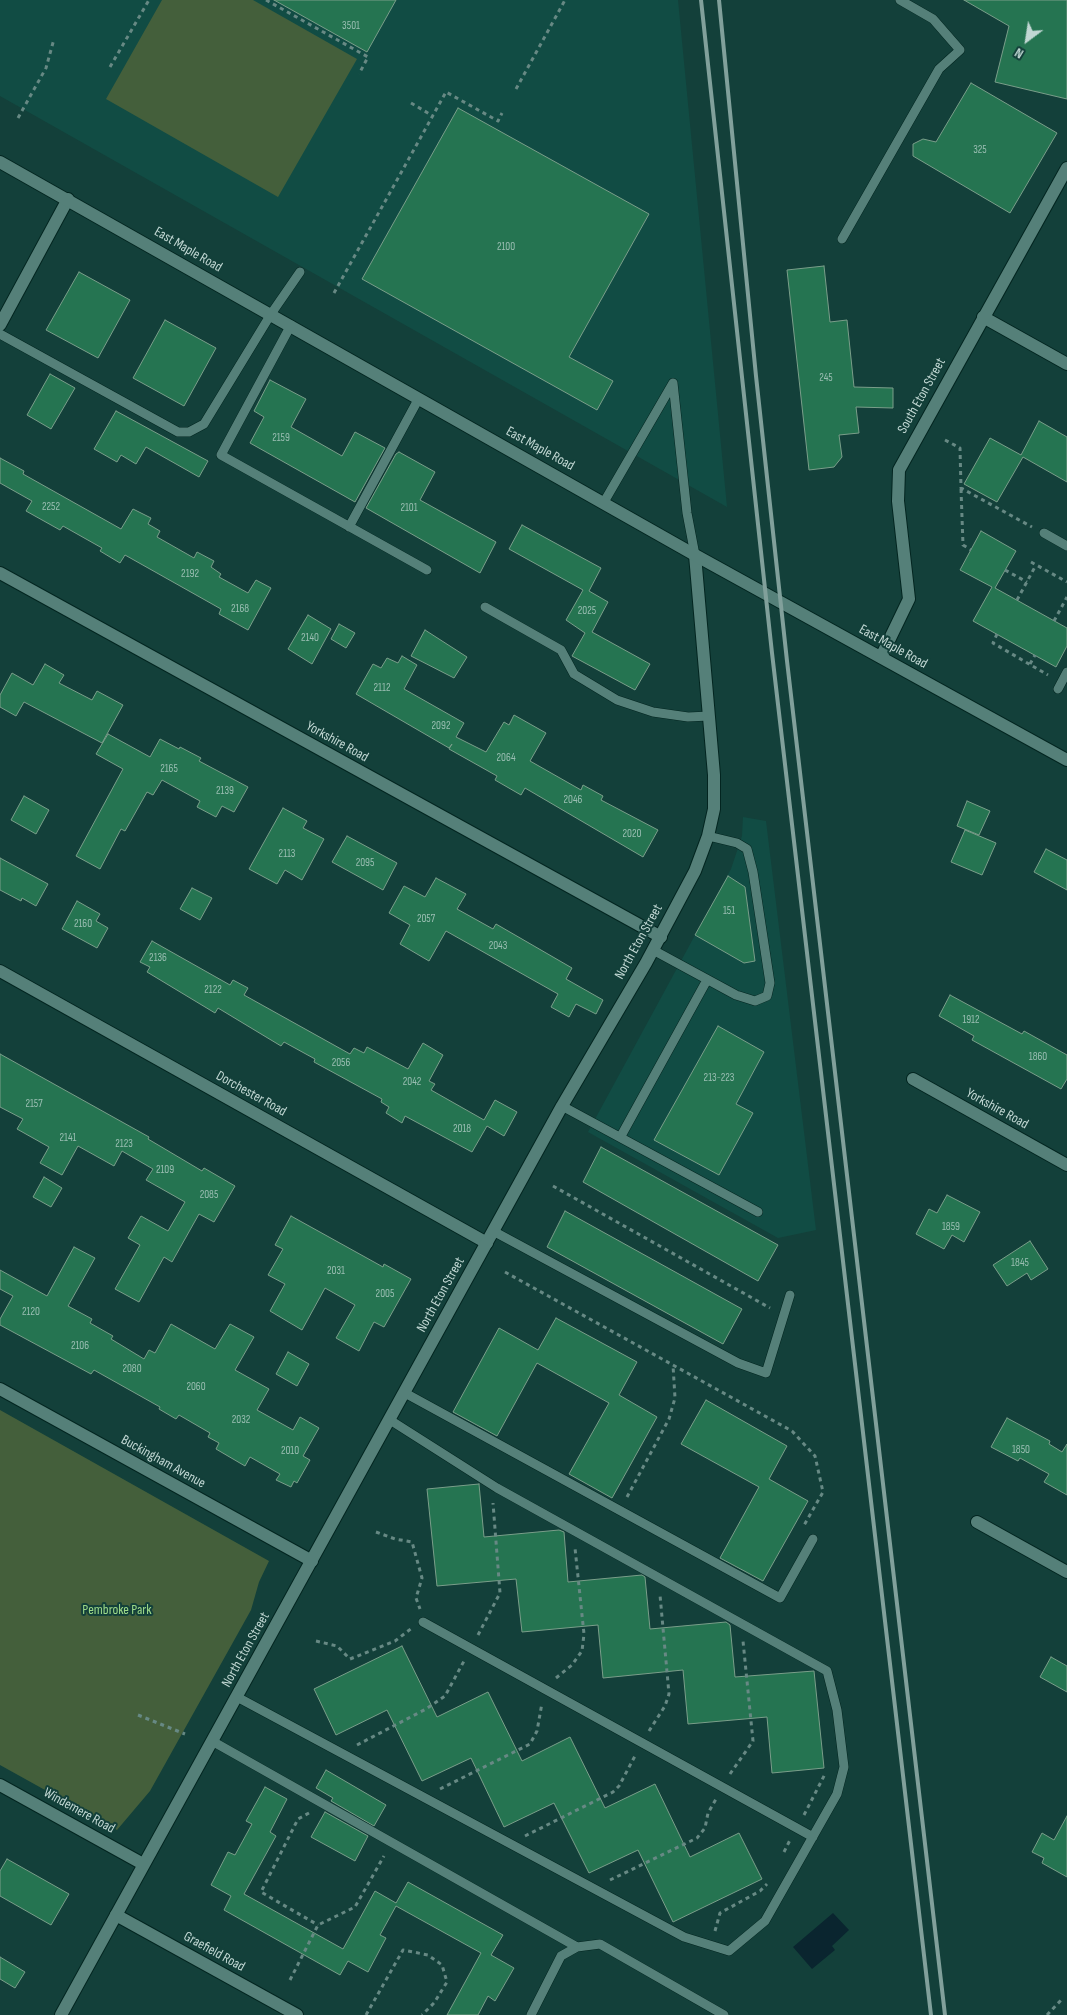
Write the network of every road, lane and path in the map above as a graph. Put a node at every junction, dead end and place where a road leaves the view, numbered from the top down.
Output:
1 (149, 0) edge
2 (266, 0) edge
3 (565, 0) edge
4 (900, 0) edge
5 (54, 39) dead end
6 (110, 68) dead end
7 (359, 74) dead end
8 (516, 88) dead end
9 (411, 103) dead end
10 (502, 113) dead end
11 (433, 116) junction
12 (18, 118) dead end
13 (0, 162) edge
14 (1067, 168) edge
15 (68, 199) junction
16 (842, 239) dead end
17 (300, 272) dead end
18 (334, 294) dead end
19 (271, 314) junction
20 (983, 317) junction
21 (0, 325) edge
22 (291, 325) junction
23 (0, 334) edge
24 (1067, 364) edge
25 (419, 398) junction
26 (945, 440) dead end
27 (961, 488) junction
28 (604, 502) junction
29 (349, 527) junction
30 (1044, 533) joint
31 (1067, 546) edge
32 (971, 550) dead end
33 (695, 555) junction
34 (1031, 562) dead end
35 (1036, 565) junction
36 (427, 570) dead end
37 (1006, 570) dead end
38 (0, 573) edge
39 (1027, 582) junction
40 (1067, 582) edge
41 (1067, 598) edge
42 (1017, 600) dead end
43 (485, 607) dead end
44 (1054, 621) dead end
45 (997, 634) dead end
46 (1035, 655) dead end
47 (881, 657) junction
48 (1030, 664) junction
49 (1067, 672) edge
50 (1052, 677) dead end
51 (1058, 689) dead end
52 (709, 716) junction
53 (1067, 760) edge
54 (708, 836) junction
55 (661, 937) junction
56 (653, 950) junction
57 (0, 971) edge
58 (707, 980) junction
59 (913, 1079) dead end
60 (562, 1106) junction
61 (621, 1136) junction
62 (1067, 1164) edge
63 (553, 1186) dead end
64 (758, 1212) dead end
65 (493, 1231) junction
66 (487, 1243) junction
67 (505, 1272) dead end
68 (790, 1295) dead end
69 (784, 1316) junction
70 (673, 1365) junction
71 (0, 1389) edge
72 (405, 1393) junction
73 (390, 1420) junction
74 (620, 1511) junction
75 (977, 1522) dead end
76 (376, 1532) dead end
77 (800, 1533) dead end
78 (812, 1539) dead end
79 (312, 1561) junction
80 (1067, 1572) edge
81 (422, 1622) junction
82 (316, 1641) dead end
83 (237, 1697) junction
84 (138, 1715) dead end
85 (185, 1734) dead end
86 (212, 1741) junction
87 (0, 1784) edge
88 (324, 1805) junction
89 (813, 1836) junction
90 (392, 1842) junction
91 (143, 1864) junction
92 (116, 1915) junction
93 (318, 1925) junction
94 (577, 1947) junction
95 (290, 1980) dead end
96 (1063, 1998) dead end
97 (61, 2015) edge
98 (297, 2015) edge
99 (366, 2015) edge
100 (422, 2015) edge
101 (531, 2015) edge
102 (724, 2015) edge
103 (1047, 2015) edge

1 - 6 path
2 - 7 path
3 - 8 path
4 - 16 lane
5 - 12 path
9 - 11 path
10 - 11 path
11 - 18 path
13 - 15 street, East Maple Road
14 - 20 street, South Eton Street
15 - 19 street, East Maple Road
15 - 21 street
17 - 19 lane
19 - 22 street, East Maple Road
19 - 23 lane
20 - 24 street
20 - 47 street, South Eton Street
22 - 25 street, East Maple Road
22 - 29 lane
25 - 28 street, East Maple Road
25 - 29 lane
26 - 27 path
27 - 30 path
27 - 32 path
28 - 33 street, East Maple Road
28 - 33 lane
29 - 36 lane
30 - 31 lane
33 - 47 street, East Maple Road
33 - 52 street, North Eton Street
34 - 35 path
35 - 39 path
35 - 40 path
37 - 39 path
38 - 55 street, Yorkshire Road
39 - 42 path
41 - 44 path
43 - 52 lane
45 - 48 path
46 - 48 path
47 - 53 street, East Maple Road
48 - 50 path
49 - 51 lane
52 - 54 street, North Eton Street
54 - 55 street, North Eton Street
54 - 58 lane
55 - 56 street, North Eton Street
56 - 58 lane
56 - 60 street, North Eton Street
57 - 66 street, Dorchester Road
58 - 61 lane
59 - 62 street, Yorkshire Road
60 - 61 lane
60 - 65 street, North Eton Street
61 - 64 lane
63 - 69 path
65 - 66 street, North Eton Street
65 - 69 lane
66 - 72 street, North Eton Street
67 - 70 path
68 - 69 lane
70 - 74 path
70 - 77 path
71 - 79 street, Buckingham Avenue
72 - 73 street, North Eton Street
72 - 74 lane
73 - 79 street, North Eton Street
73 - 89 lane
74 - 78 lane
75 - 80 street
76 - 81 path
79 - 83 street, North Eton Street
81 - 82 path
81 - 89 lane
83 - 86 street, North Eton Street
83 - 89 lane
84 - 85 path
86 - 88 lane
86 - 91 street, North Eton Street
87 - 91 street, Windemere Road
88 - 90 lane
88 - 93 path
90 - 93 path
90 - 94 lane
91 - 92 street, North Eton Street
92 - 97 street, North Eton Street
92 - 98 street, Graefield Road
93 - 95 path
94 - 101 lane
94 - 102 lane
96 - 103 path
99 - 100 path

